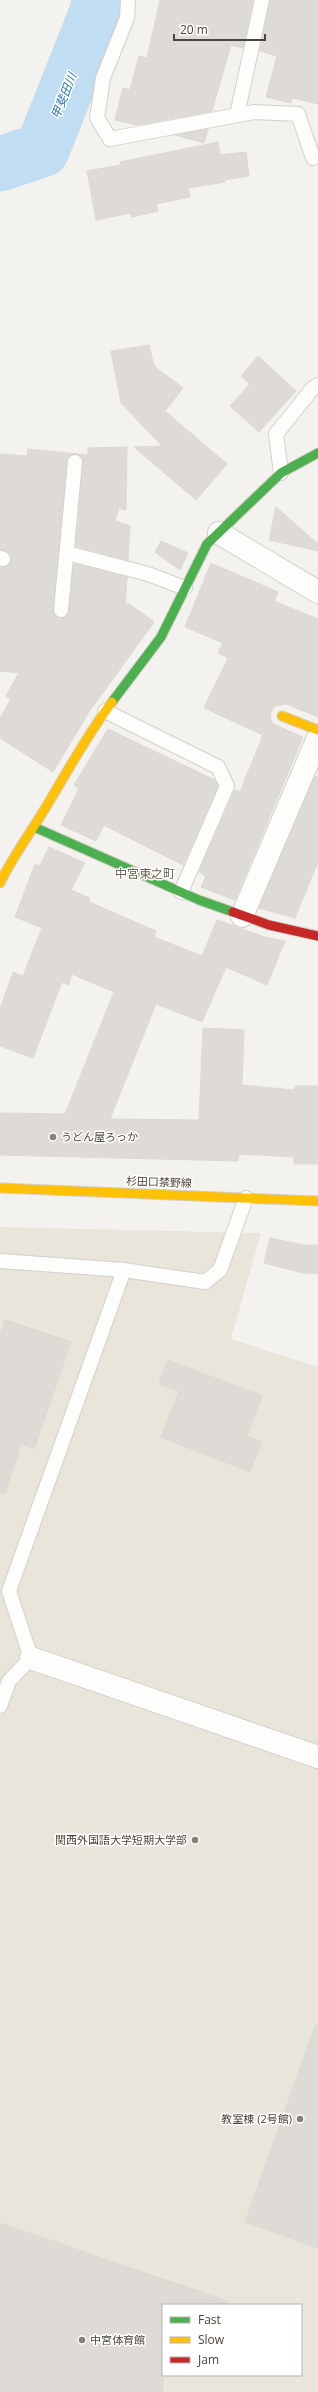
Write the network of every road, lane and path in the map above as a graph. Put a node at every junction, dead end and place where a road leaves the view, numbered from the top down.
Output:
1 (128, 0) edge
2 (262, 0) edge
3 (237, 115) junction
4 (313, 158) dead end
5 (318, 386) edge
6 (318, 453) edge
7 (75, 462) dead end
8 (281, 473) junction
9 (219, 533) junction
10 (67, 552) junction
11 (186, 588) junction
12 (318, 592) edge
13 (61, 610) dead end
14 (105, 711) junction
15 (282, 716) dead end
16 (318, 730) edge
17 (318, 738) edge
18 (34, 827) junction
19 (0, 883) edge
20 (181, 892) junction
21 (242, 916) junction
22 (318, 936) edge
23 (0, 1188) edge
24 (246, 1198) junction
25 (318, 1201) edge
26 (0, 1261) edge
27 (124, 1270) junction
28 (4, 1590) edge
29 (31, 1658) junction
30 (0, 1706) edge
31 (318, 1757) edge

1 - 3 lane
2 - 3 lane
3 - 4 lane
5 - 8 lane
6 - 8 street
7 - 10 lane
8 - 9 street
9 - 11 street
9 - 12 street
10 - 11 lane
10 - 13 lane
11 - 14 street
14 - 18 street
14 - 20 lane
15 - 16 street
17 - 21 street
18 - 19 street
18 - 20 street
20 - 21 street
21 - 22 street
23 - 24 street, 杉田口禁野線
24 - 25 street, 杉田口禁野線
24 - 27 lane
26 - 27 lane
27 - 28 lane
28 - 29 lane
29 - 30 lane
29 - 31 street

